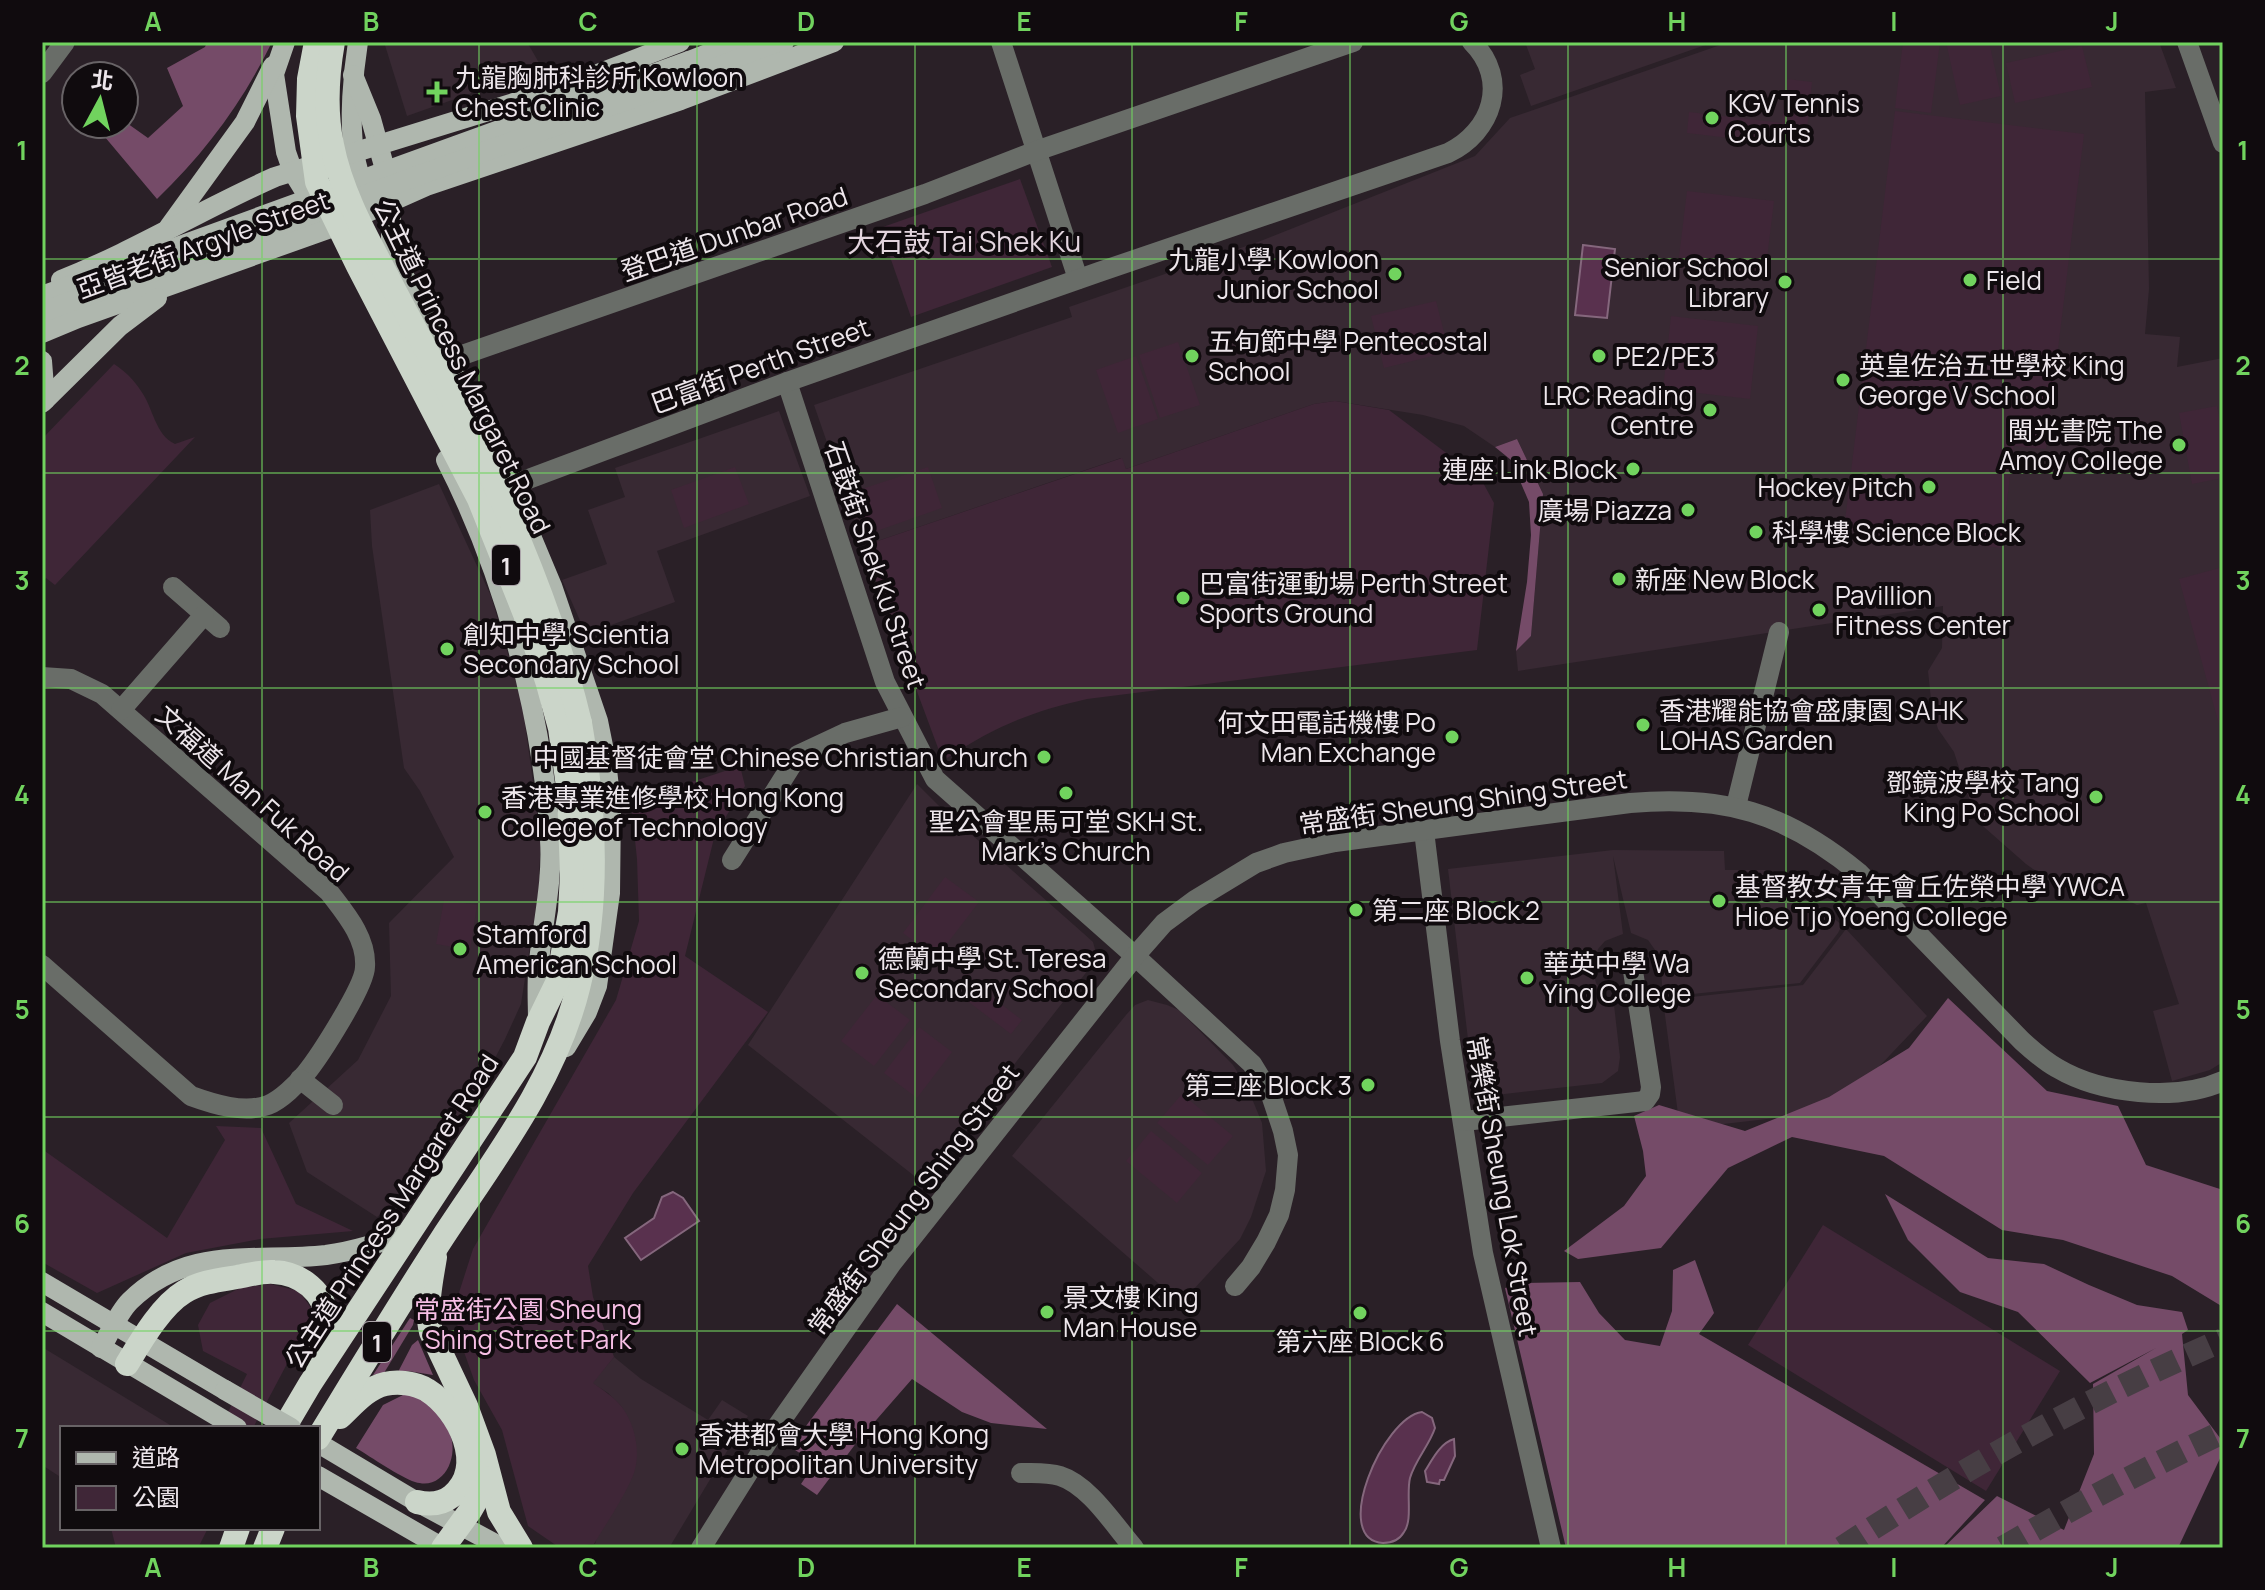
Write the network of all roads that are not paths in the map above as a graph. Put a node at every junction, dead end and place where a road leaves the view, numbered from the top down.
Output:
1 (65, 42) edge
2 (316, 42) edge
3 (333, 42) edge
4 (358, 42) edge
5 (680, 42) edge
6 (738, 42) edge
7 (784, 42) edge
8 (834, 42) edge
9 (1001, 42) edge
10 (1353, 42) edge
11 (1472, 42) edge
12 (2187, 42) edge
13 (283, 46) edge
14 (42, 73) edge
15 (353, 75) junction
16 (275, 84) junction
17 (2223, 143) edge
18 (378, 146) junction
19 (354, 151) junction
20 (1036, 151) junction
21 (293, 172) junction
22 (391, 202) junction
23 (348, 219) junction
24 (328, 229) junction
25 (167, 231) junction
26 (148, 241) junction
27 (67, 278) junction
28 (1078, 279) junction
29 (171, 286) junction
30 (42, 287) edge
31 (42, 296) edge
32 (42, 312) edge
33 (42, 325) edge
34 (42, 333) edge
35 (448, 360) junction
36 (42, 361) edge
37 (787, 382) junction
38 (43, 402) edge
39 (510, 486) junction
40 (460, 489) junction
41 (173, 587) dead end
42 (1779, 632) dead end
43 (42, 677) edge
44 (586, 684) junction
45 (532, 701) junction
46 (121, 710) junction
47 (902, 717) junction
48 (1736, 806) junction
49 (1424, 831) junction
50 (732, 860) dead end
51 (1135, 956) junction
52 (42, 965) edge
53 (1633, 971) dead end
54 (568, 985) junction
55 (538, 1022) junction
56 (300, 1079) junction
57 (2223, 1081) edge
58 (541, 1085) junction
59 (333, 1105) dead end
60 (1464, 1121) junction
61 (409, 1233) junction
62 (437, 1247) junction
63 (42, 1282) edge
64 (1235, 1286) dead end
65 (42, 1312) edge
66 (115, 1324) junction
67 (141, 1340) junction
68 (101, 1348) junction
69 (127, 1364) junction
70 (310, 1384) junction
71 (234, 1426) edge
72 (285, 1426) edge
73 (288, 1426) edge
74 (320, 1438) edge
75 (320, 1439) edge
76 (320, 1442) edge
77 (1021, 1473) dead end
78 (320, 1477) edge
79 (489, 1478) junction
80 (417, 1502) junction
81 (460, 1524) junction
82 (443, 1548) edge
83 (503, 1548) edge
84 (521, 1548) edge
85 (701, 1548) edge
86 (1134, 1548) edge
87 (1551, 1548) edge

1 - 14 street
2 - 54 highway, 公主道 Princess Margaret Road / 1, bridge
3 - 54 highway, 公主道 Princess Margaret Road / 1, bridge
4 - 15 main road
5 - 18 main road, 亞皆老街 Argyle Street
6 - 31 main road, bridge
7 - 32 main road, bridge
8 - 22 main road, 亞皆老街 Argyle Street
9 - 20 street
10 - 20 street, 登巴道 Dunbar Road
11 - 28 street, 巴富街 Perth Street
12 - 17 street
13 - 16 main road, 公主道 Princess Margaret Road
13 - 25 main road
15 - 16 main road
15 - 18 main road, 公主道 Princess Margaret Road
15 - 19 main road
16 - 21 main road, 公主道 Princess Margaret Road
18 - 19 main road, 亞皆老街 Argyle Street
18 - 22 main road, 公主道 Princess Margaret Road
19 - 21 main road, 亞皆老街 Argyle Street
19 - 23 main road
20 - 28 street
20 - 35 street, 登巴道 Dunbar Road
21 - 24 main road, 公主道 Princess Margaret Road
21 - 25 main road, 亞皆老街 Argyle Street
22 - 23 main road, 亞皆老街 Argyle Street
22 - 35 main road, 公主道 Princess Margaret Road
23 - 24 main road, 亞皆老街 Argyle Street
24 - 29 main road, 亞皆老街 Argyle Street
24 - 40 main road, 公主道 Princess Margaret Road
25 - 26 main road, 亞皆老街 Argyle Street
26 - 27 main road, 亞皆老街 Argyle Street
26 - 29 main road
27 - 30 main road, 亞皆老街 Argyle Street
27 - 33 main road
28 - 37 street, 巴富街 Perth Street
29 - 34 main road, 亞皆老街 Argyle Street
29 - 38 main road
35 - 39 main road, 公主道 Princess Margaret Road
36 - 38 main road
37 - 39 street, 巴富街 Perth Street
37 - 47 street, 石鼓街 Shek Ku Street
39 - 40 street, 巴富街 Perth Street
39 - 44 main road, 公主道 Princess Margaret Road
40 - 45 main road, 公主道 Princess Margaret Road
41 - 46 street
42 - 48 street
43 - 46 street, 文福道 Man Fuk Road
44 - 45 main road
44 - 58 main road, 公主道 Princess Margaret Road
45 - 55 main road, 公主道 Princess Margaret Road
46 - 56 street, 文福道 Man Fuk Road
47 - 50 street
47 - 51 street, 石鼓街 Shek Ku Street
48 - 49 street, 常盛街 Sheung Shing Street
48 - 57 street, 常盛街 Sheung Shing Street
49 - 51 street, 常盛街 Sheung Shing Street
49 - 60 street, 常樂街 Sheung Lok Street
51 - 64 street, 石鼓街 Shek Ku Street
51 - 85 street, 常盛街 Sheung Shing Street
52 - 56 street, 文福道 Man Fuk Road
53 - 60 street
54 - 55 highway, 公主道 Princess Margaret Road / 1
54 - 58 highway, 公主道 Princess Margaret Road / 1
55 - 61 highway, 公主道 Princess Margaret Road / 1
56 - 59 street
58 - 62 highway, 公主道 Princess Margaret Road / 1
60 - 87 street, 常樂街 Sheung Lok Street
61 - 66 main road
61 - 70 highway, 公主道 Princess Margaret Road / 1
62 - 74 highway, 公主道 Princess Margaret Road / 1
62 - 79 highway
63 - 66 main road
65 - 68 main road
66 - 67 main road
66 - 68 main road
67 - 69 highway
67 - 70 highway
67 - 73 main road, bridge
68 - 69 main road
69 - 71 main road
70 - 72 highway, 公主道 Princess Margaret Road / 1
75 - 80 highway
76 - 80 main road
77 - 86 street
78 - 82 main road
79 - 81 highway
79 - 84 highway
80 - 81 main road
81 - 82 highway
81 - 83 main road

